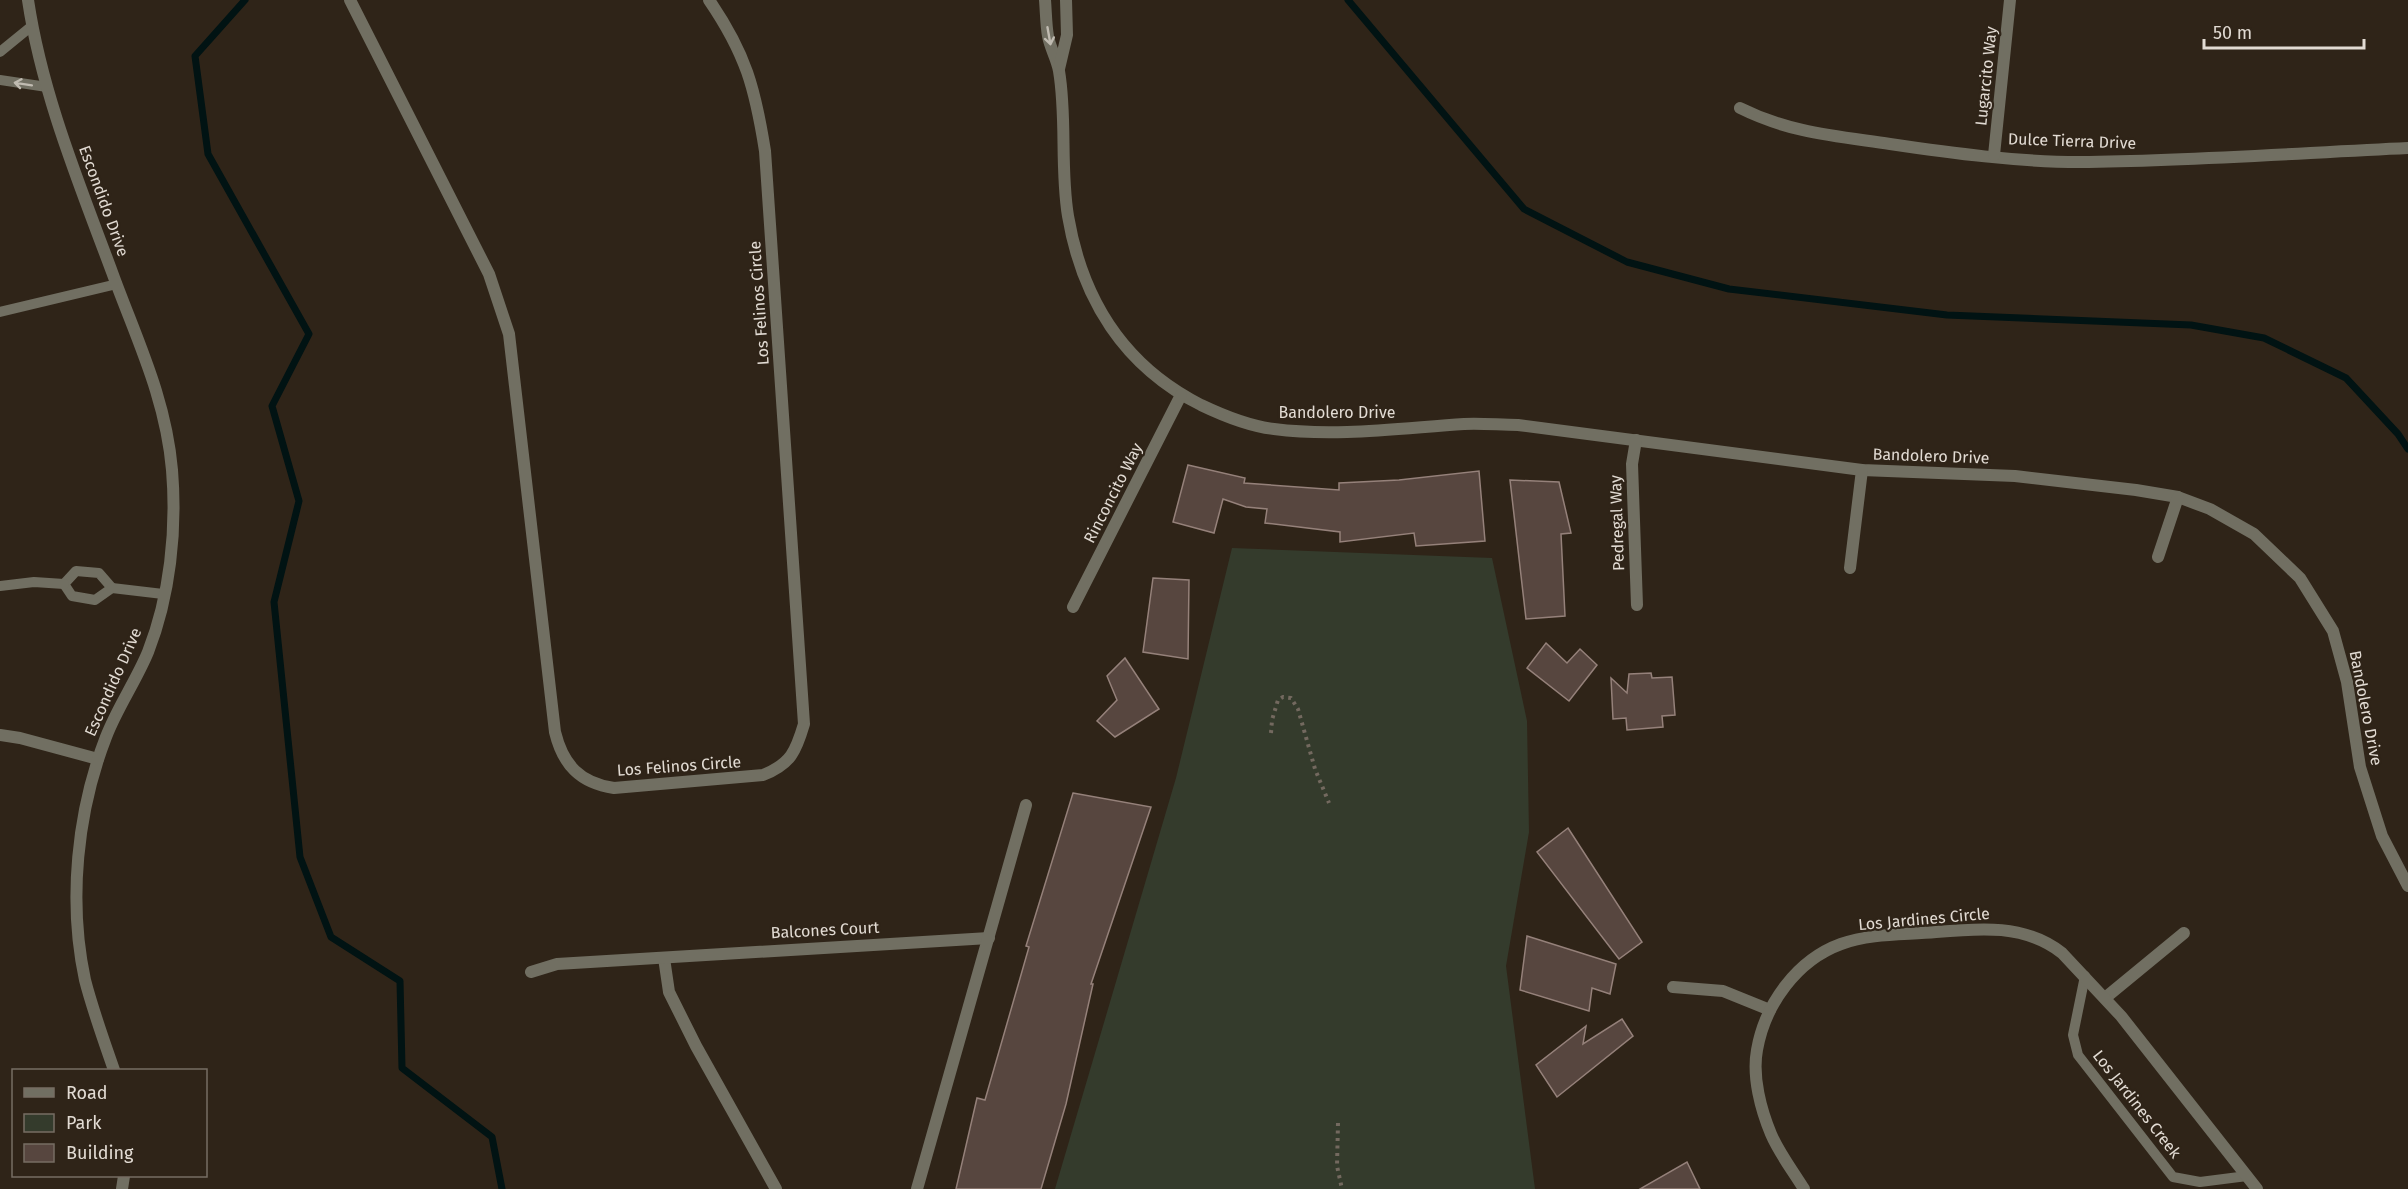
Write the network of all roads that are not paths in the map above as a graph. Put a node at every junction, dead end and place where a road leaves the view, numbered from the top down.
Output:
1 (28, 0) edge
2 (350, 0) edge
3 (709, 0) edge
4 (1045, 0) edge
5 (1066, 0) edge
6 (2010, 0) edge
7 (33, 25) junction
8 (0, 52) edge
9 (1059, 70) junction
10 (0, 80) edge
11 (47, 87) junction
12 (1740, 108) dead end
13 (2408, 148) edge
14 (1994, 155) junction
15 (117, 284) junction
16 (0, 312) edge
17 (1181, 395) junction
18 (1636, 440) junction
19 (1862, 470) junction
20 (2178, 497) junction
21 (2157, 557) dead end
22 (1850, 568) dead end
23 (64, 584) junction
24 (0, 586) edge
25 (112, 588) junction
26 (163, 594) junction
27 (1637, 605) dead end
28 (1073, 607) dead end
29 (0, 735) edge
30 (98, 759) junction
31 (1026, 805) dead end
32 (2408, 886) edge
33 (2184, 933) dead end
34 (989, 938) junction
35 (664, 958) junction
36 (531, 972) dead end
37 (2085, 976) junction
38 (1673, 987) dead end
39 (2105, 998) junction
40 (1770, 1010) junction
41 (113, 1069) edge
42 (2247, 1176) junction
43 (776, 1189) edge
44 (917, 1189) edge
45 (1804, 1189) edge
46 (2257, 1189) edge

1 - 7 street, Escondido Drive
2 - 3 street, Los Felinos Circle
4 -> 9 street, Bandolero Drive
5 - 9 street, Bandolero Drive
6 - 14 street, Lugarcito Way
7 - 8 lane
7 - 11 street, Escondido Drive
9 - 17 street, Bandolero Drive
11 -> 10 lane
11 - 15 street, Escondido Drive
12 - 14 street, Dulce Tierra Drive
13 - 14 street, Dulce Tierra Drive
15 - 16 lane
15 - 26 street, Escondido Drive
17 - 18 street, Bandolero Drive
17 - 28 street, Rinconcito Way
18 - 19 street, Bandolero Drive
18 - 27 street, Pedregal Way
19 - 20 street, Bandolero Drive
19 - 22 street, Bandolero Drive
20 - 21 street
20 - 32 street, Bandolero Drive
23 - 24 lane
23 - 25 lane
23 - 25 lane
25 - 26 lane
26 - 30 street, Escondido Drive
29 - 30 street
30 - 41 street, Escondido Drive
31 - 34 street
33 - 39 street
34 - 35 street, Balcones Court
34 - 44 street
35 - 36 street, Balcones Court
35 - 43 street
37 - 39 street, Los Jardines Circle
37 - 40 street, Los Jardines Circle
37 - 42 lane, Los Jardines Creek
38 - 40 street
39 - 42 street, Los Jardines Circle
40 - 45 street, Los Jardines Circle
42 - 46 street, Los Jardines Circle

